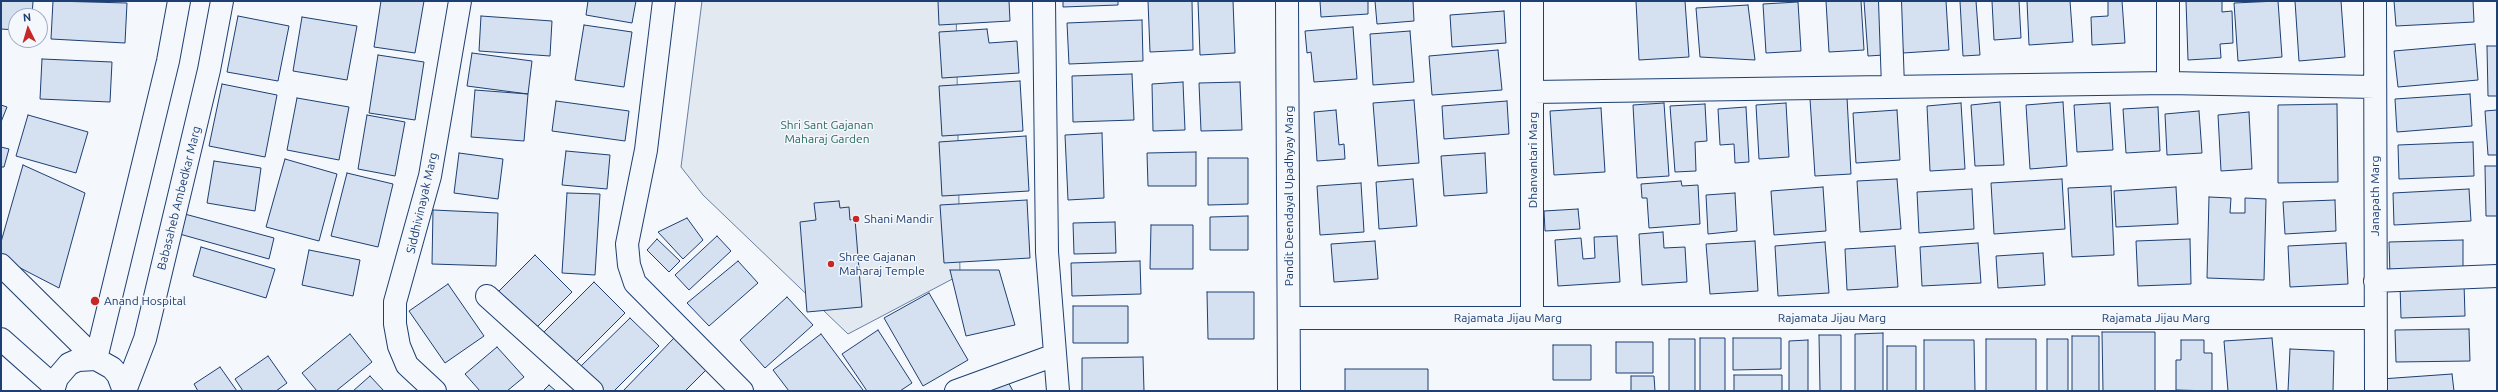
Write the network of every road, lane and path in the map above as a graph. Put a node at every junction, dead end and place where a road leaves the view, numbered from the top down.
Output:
1 (179, 1) edge
2 (222, 1) edge
3 (460, 1) edge
4 (664, 1) edge
5 (1044, 1) edge
6 (1287, 1) edge
7 (1532, 1) edge
8 (1890, 1) edge
9 (2168, 1) edge
10 (2375, 1) edge
11 (2168, 83) junction
12 (1892, 87) junction
13 (2375, 87) junction
14 (1533, 92) junction
15 (1, 265) edge
16 (2497, 276) edge
17 (2375, 281) junction
18 (487, 296) dead end
19 (1290, 318) junction
20 (1532, 318) junction
21 (2375, 318) junction
22 (1, 339) edge
23 (1054, 355) junction
24 (96, 359) junction
25 (54, 389) edge
26 (124, 391) edge
27 (434, 391) edge
28 (592, 391) edge
29 (742, 391) edge
30 (956, 391) edge
31 (1058, 391) edge
32 (1289, 391) edge
33 (2376, 391) edge

1 - 24 street
2 - 26 street, Babasaheb Ambedkar Marg
3 - 27 street, Siddhivinayak Marg
4 - 29 street
5 - 23 street
6 - 19 street, Pandit Deendayal Upadhyay Marg
7 - 14 street, Dhanvantari Marg
8 - 12 street
9 - 11 street
10 - 13 street, Janapath Marg
11 - 12 street
11 - 13 street
12 - 14 street
13 - 17 street, Janapath Marg
14 - 20 street, Dhanvantari Marg
15 - 24 street
16 - 17 street
17 - 21 street, Janapath Marg
18 - 28 street
19 - 20 street, Rajamata Jijau Marg
19 - 32 street, Pandit Deendayal Upadhyay Marg
20 - 21 street, Rajamata Jijau Marg
21 - 33 street, Janapath Marg
22 - 25 street
23 - 30 street
23 - 31 street
24 - 25 street
24 - 26 street

